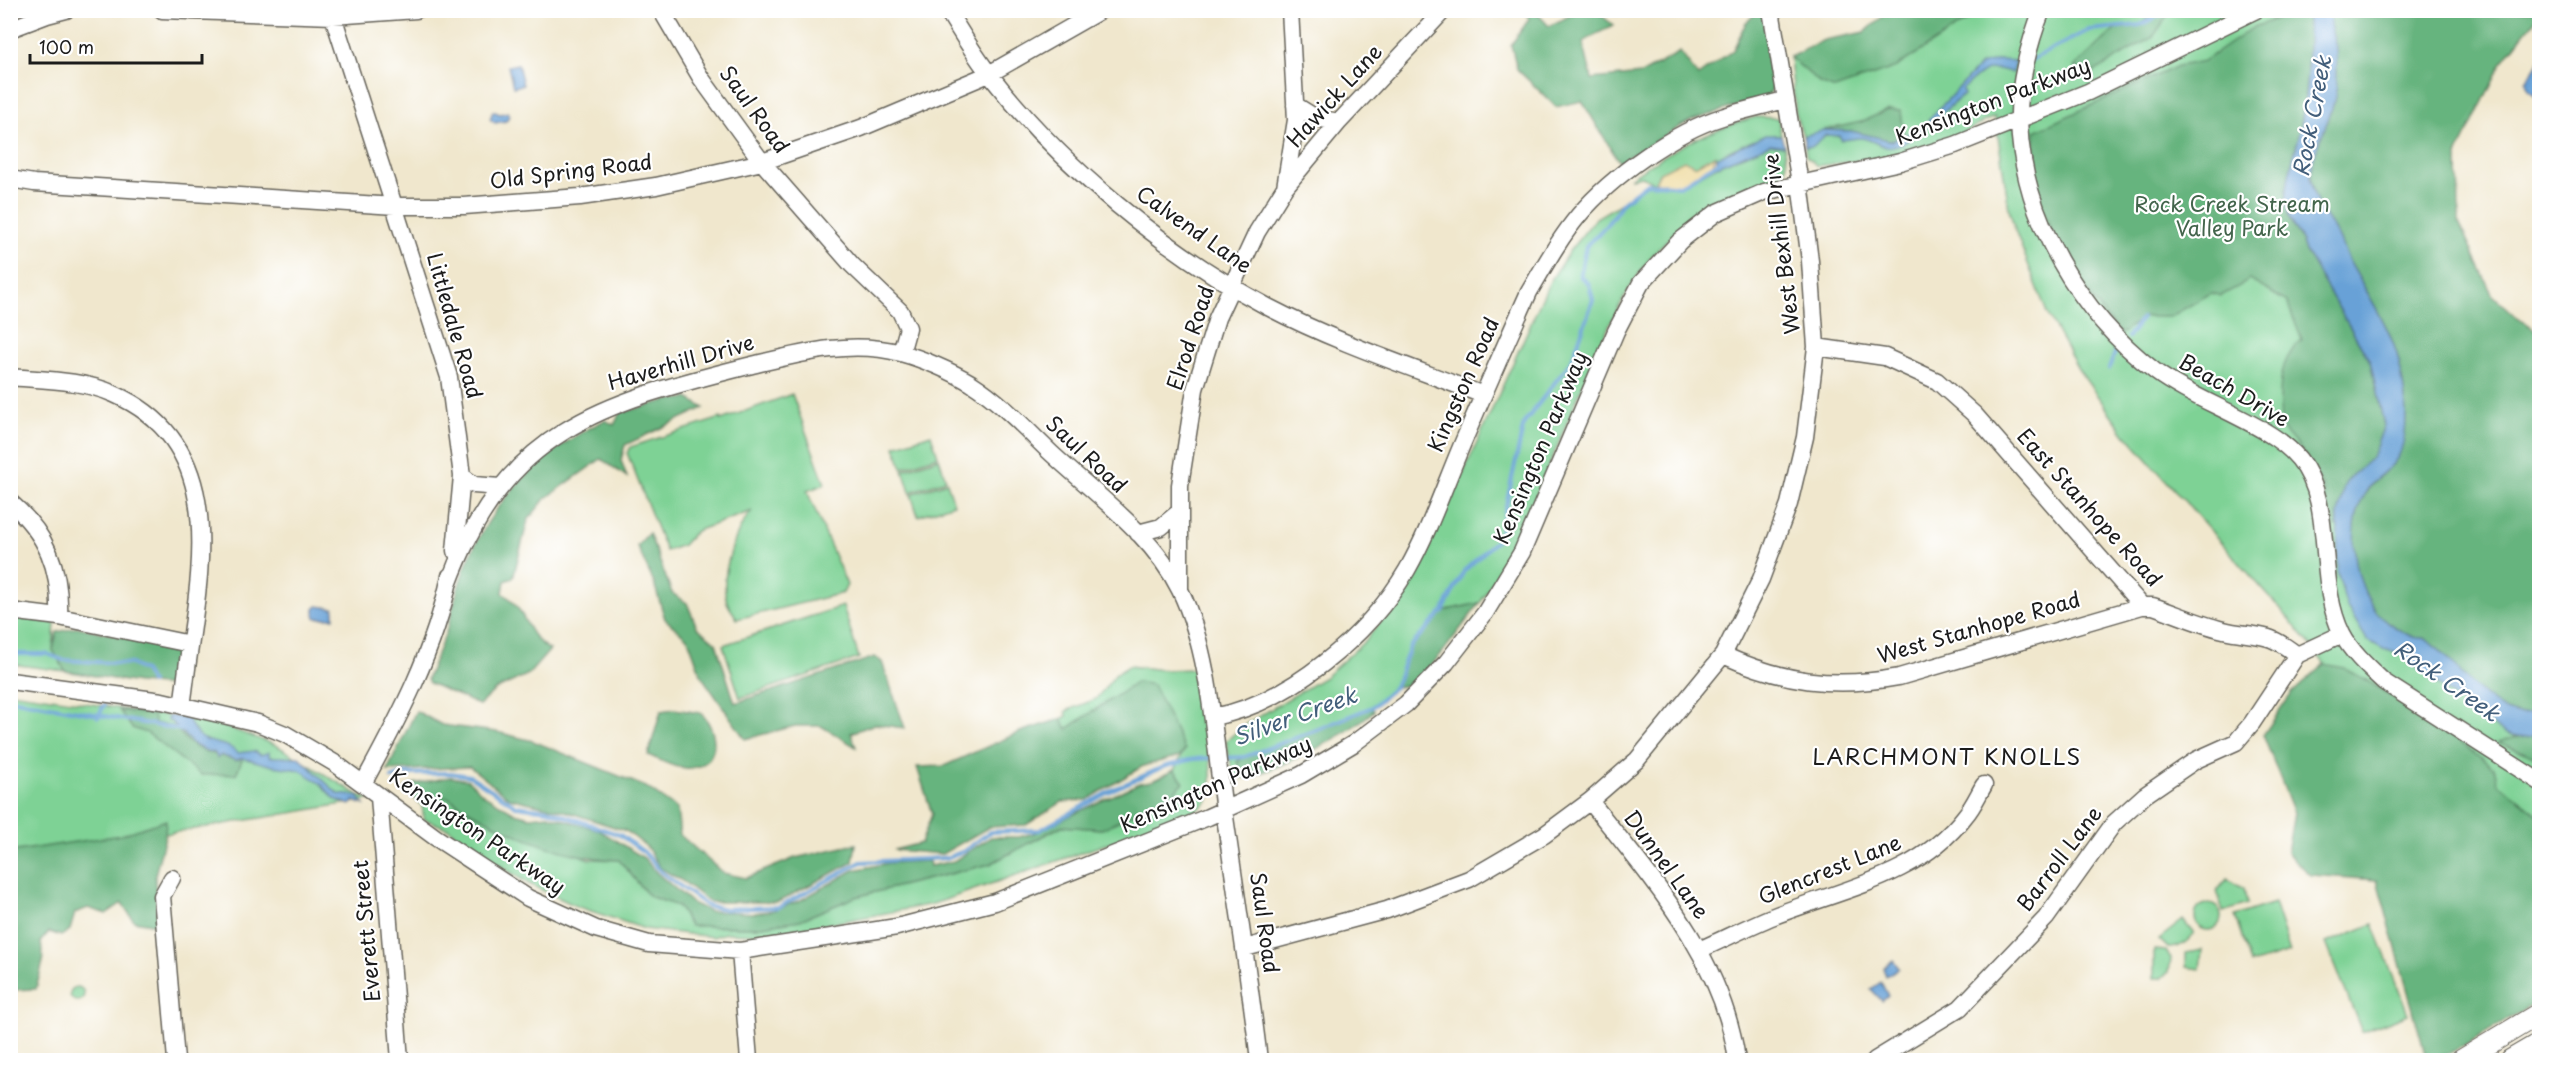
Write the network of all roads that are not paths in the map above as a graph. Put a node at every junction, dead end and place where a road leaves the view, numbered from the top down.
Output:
1 (66, 10) edge
2 (162, 10) edge
3 (416, 10) edge
4 (661, 10) edge
5 (947, 10) edge
6 (1101, 10) edge
7 (1290, 10) edge
8 (1444, 10) edge
9 (1771, 10) edge
10 (2042, 10) edge
11 (2256, 10) edge
12 (333, 16) junction
13 (10, 29) edge
14 (989, 74) junction
15 (1784, 100) junction
16 (1295, 105) junction
17 (2019, 120) junction
18 (1339, 122) junction
19 (762, 162) junction
20 (10, 179) edge
21 (1800, 183) junction
22 (1285, 187) junction
23 (395, 206) junction
24 (1232, 285) junction
25 (1816, 347) junction
26 (901, 353) junction
27 (10, 377) edge
28 (1483, 395) junction
29 (462, 476) junction
30 (500, 487) junction
31 (10, 502) edge
32 (1178, 513) junction
33 (1138, 533) junction
34 (448, 585) junction
35 (1180, 591) junction
36 (2142, 606) junction
37 (10, 610) edge
38 (59, 617) junction
39 (2342, 634) junction
40 (190, 644) junction
41 (1723, 655) junction
42 (2297, 655) junction
43 (10, 681) edge
44 (182, 706) junction
45 (1213, 717) junction
46 (2540, 782) edge
47 (363, 784) junction
48 (1984, 785) dead end
49 (379, 797) junction
50 (1590, 801) junction
51 (1224, 810) junction
52 (172, 878) dead end
53 (1245, 948) junction
54 (1700, 950) junction
55 (740, 951) junction
56 (2540, 1013) edge
57 (2540, 1043) edge
58 (2474, 1058) edge
59 (176, 1060) edge
60 (400, 1060) edge
61 (748, 1060) edge
62 (1259, 1060) edge
63 (1737, 1060) edge
64 (1875, 1060) edge
65 (2511, 1060) edge

1 - 13 street
2 - 12 street
3 - 12 street
4 - 19 street, Saul Road
5 - 14 street, Calvend Lane
6 - 14 street, Old Spring Road
7 - 16 street, Elrod Road
8 - 18 street, Hawick Lane
9 - 15 street, West Bexhill Drive
10 - 17 street, Beach Drive
11 - 17 street, Kensington Parkway
12 - 23 street, Littledale Road
14 - 19 street, Old Spring Road
14 - 24 street, Calvend Lane
15 - 21 street, West Bexhill Drive
15 - 28 street, Kingston Road
16 - 18 street
16 - 22 street, Elrod Road
17 - 21 street, Kensington Parkway
17 - 39 street, Beach Drive
18 - 22 street, Hawick Lane
19 - 23 street, Old Spring Road
19 - 26 street, Saul Road
20 - 23 street, Old Spring Road
21 - 25 street, West Bexhill Drive
21 - 51 street, Kensington Parkway
22 - 24 street, Elrod Road
23 - 29 street, Littledale Road
24 - 28 street, Calvend Lane
24 - 32 street, Elrod Road
25 - 36 street, East Stanhope Road
25 - 41 street, West Bexhill Drive
26 - 30 street, Haverhill Drive
26 - 33 street, Saul Road
27 - 40 street
28 - 45 street, Kingston Road
29 - 30 street
29 - 34 street, Littledale Road
30 - 34 street, Haverhill Drive
31 - 38 street
32 - 33 street
32 - 35 street, Elrod Road
33 - 35 street, Saul Road
34 - 47 street, Littledale Road
35 - 45 street, Saul Road
36 - 41 street, West Stanhope Road
36 - 42 street, East Stanhope Road
37 - 38 street
38 - 40 street
39 - 42 street
39 - 46 street, Beach Drive
40 - 44 street
41 - 50 street, West Bexhill Drive
42 - 64 street, Barroll Lane
43 - 44 street, Kensington Parkway
44 - 47 street, Kensington Parkway
45 - 51 street, Saul Road
47 - 49 street, Kensington Parkway
48 - 54 street, Glencrest Lane
49 - 55 street, Kensington Parkway
49 - 60 street, Everett Street
50 - 53 street, West Bexhill Drive
50 - 54 street, Dunnel Lane
51 - 53 street, Saul Road
51 - 55 street, Kensington Parkway
52 - 59 street
53 - 62 street, Saul Road
54 - 63 street, Dunnel Lane
55 - 61 street
56 - 58 main road
57 - 65 main road

